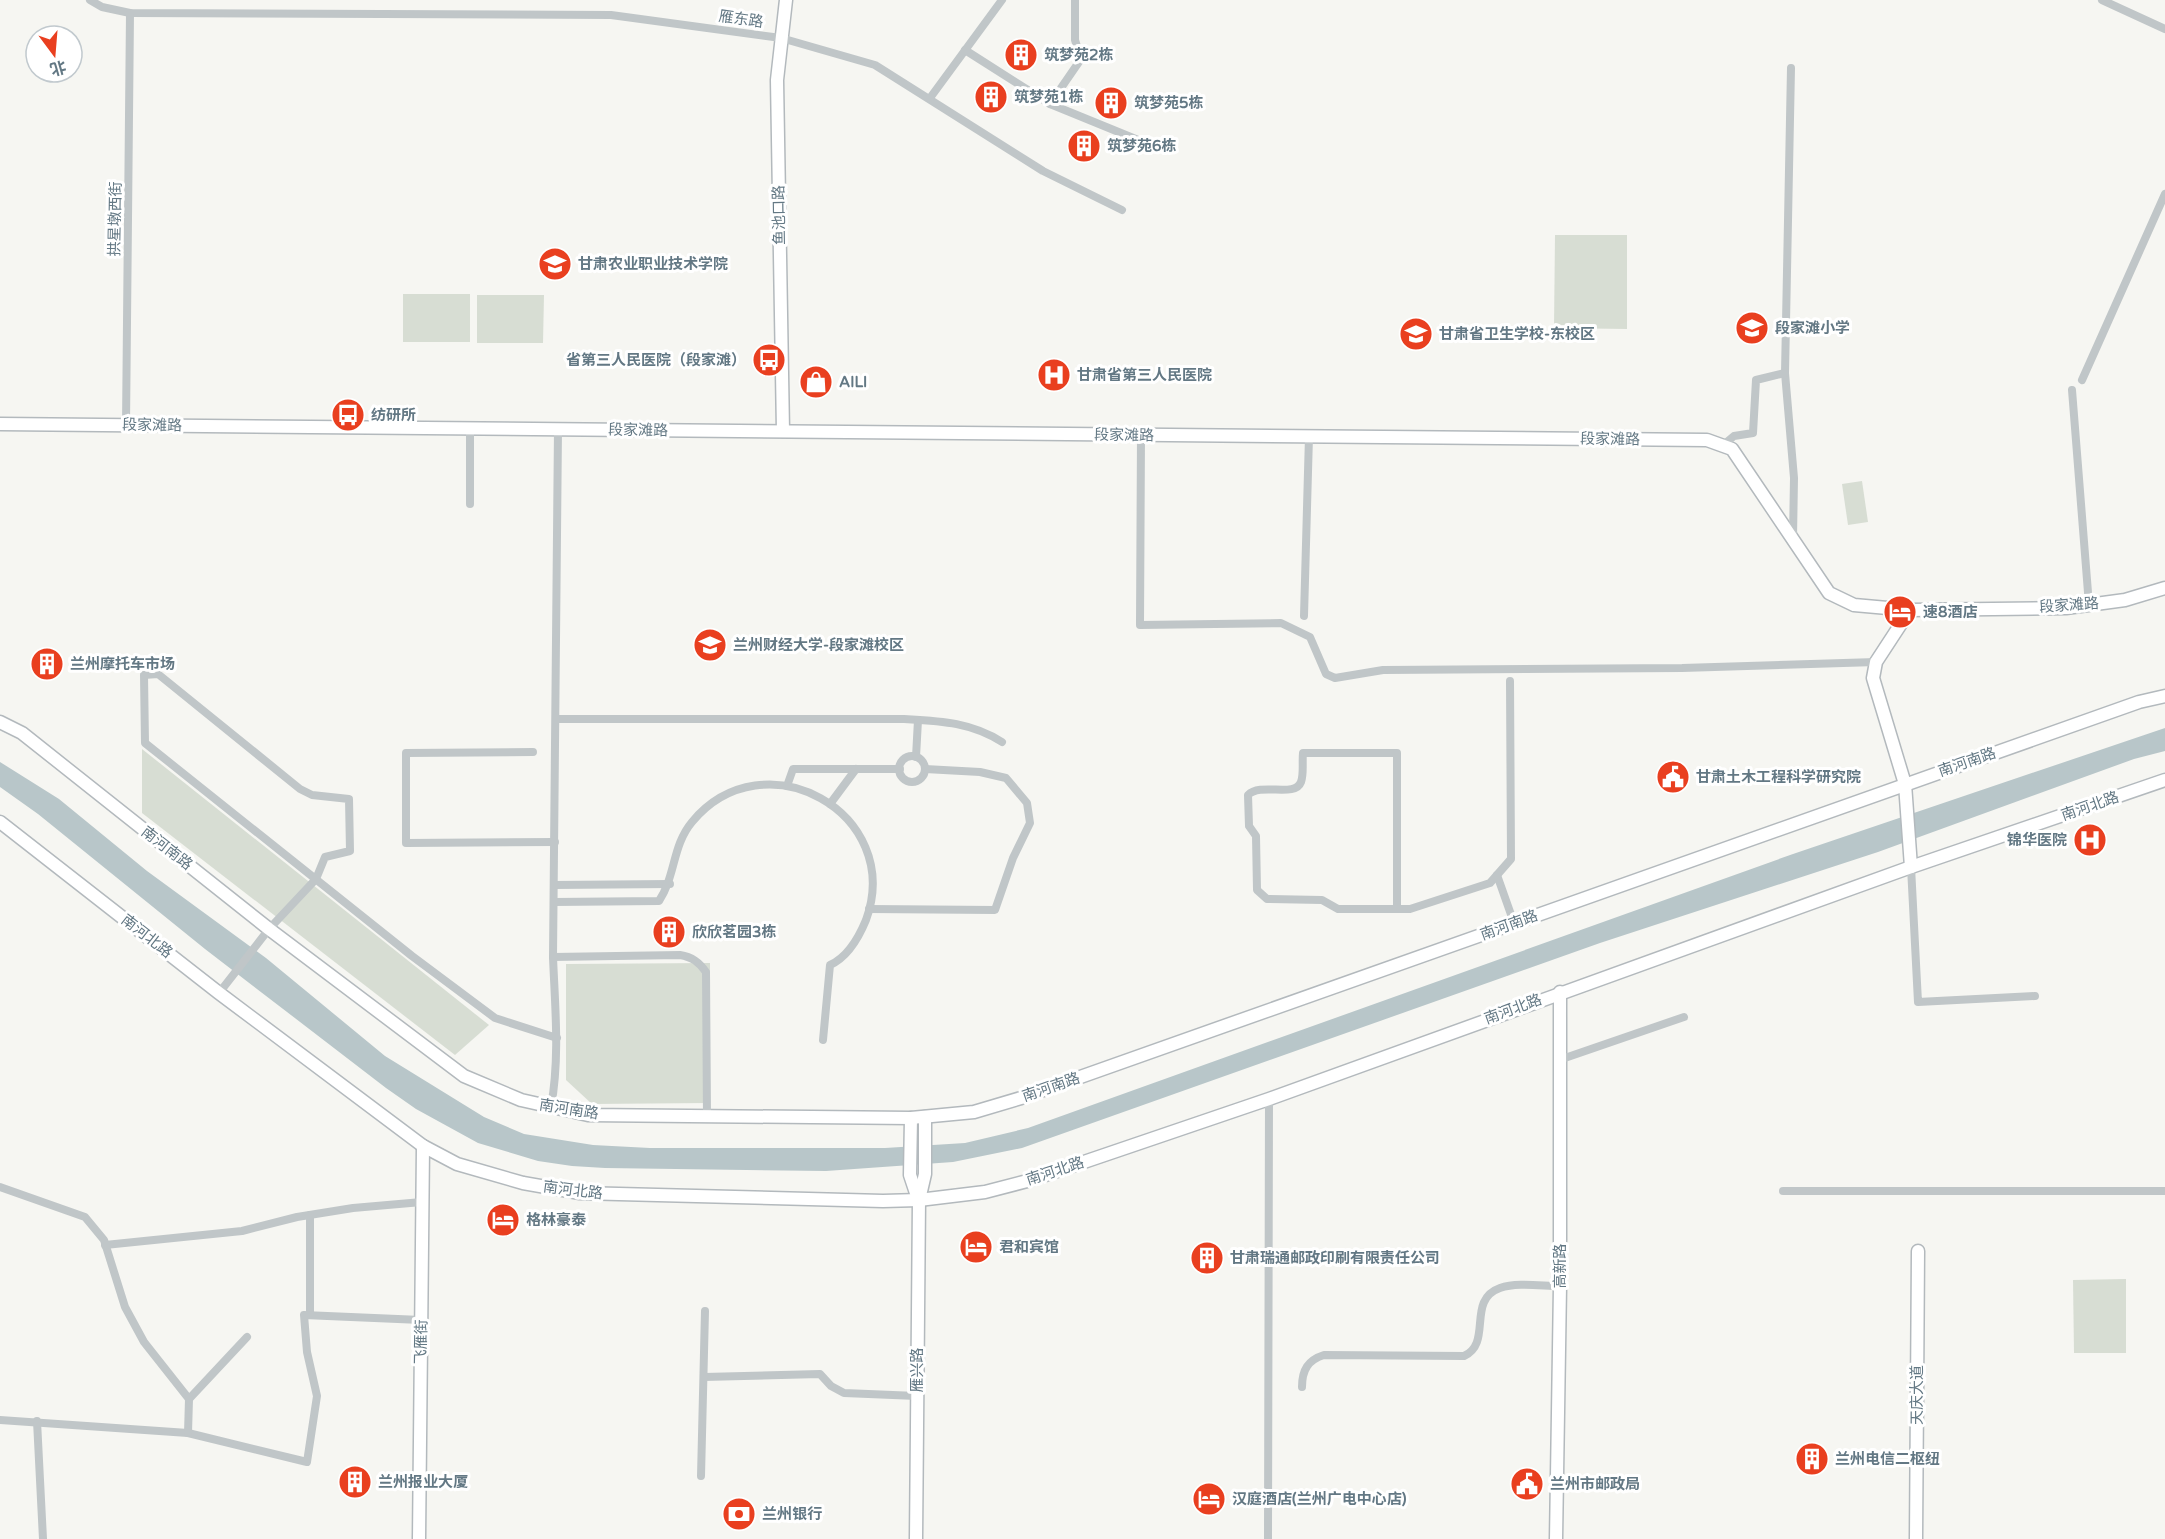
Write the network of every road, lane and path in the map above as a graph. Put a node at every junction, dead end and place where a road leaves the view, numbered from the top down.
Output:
1 (90, 0) edge
2 (786, 0) edge
3 (1002, 0) edge
4 (1075, 0) edge
5 (2102, 0) edge
6 (130, 13) junction
7 (2165, 29) edge
8 (781, 38) junction
9 (964, 50) junction
10 (1791, 68) dead end
11 (930, 98) junction
12 (1050, 104) junction
13 (1148, 144) dead end
14 (2165, 194) edge
15 (1122, 210) dead end
16 (1785, 373) junction
17 (2082, 380) dead end
18 (2072, 390) dead end
19 (0, 424) edge
20 (126, 425) junction
21 (470, 428) junction
22 (558, 429) junction
23 (783, 431) junction
24 (1141, 435) junction
25 (1309, 436) junction
26 (1722, 446) junction
27 (470, 504) dead end
28 (1793, 538) junction
29 (2165, 588) edge
30 (2089, 605) junction
31 (1910, 610) junction
32 (1304, 616) dead end
33 (1876, 662) junction
34 (1510, 681) dead end
35 (2165, 696) edge
36 (556, 719) junction
37 (918, 720) junction
38 (0, 722) edge
39 (1002, 742) dead end
40 (533, 752) dead end
41 (916, 757) junction
42 (856, 769) junction
43 (900, 769) junction
44 (925, 769) junction
45 (2165, 780) edge
46 (1905, 784) junction
47 (787, 786) junction
48 (830, 804) junction
49 (0, 822) edge
50 (555, 842) junction
51 (1911, 867) junction
52 (1497, 875) junction
53 (316, 879) junction
54 (669, 884) junction
55 (554, 885) junction
56 (554, 902) junction
57 (869, 909) junction
58 (1397, 909) junction
59 (1514, 923) junction
60 (269, 929) junction
61 (553, 957) junction
62 (1560, 992) junction
63 (219, 993) junction
64 (2035, 996) dead end
65 (1684, 1017) dead end
66 (557, 1038) junction
67 (823, 1040) dead end
68 (1559, 1060) junction
69 (1269, 1099) junction
70 (551, 1107) junction
71 (707, 1116) junction
72 (926, 1117) junction
73 (910, 1118) junction
74 (423, 1146) junction
75 (0, 1187) edge
76 (1783, 1191) dead end
77 (2165, 1191) edge
78 (919, 1200) junction
79 (422, 1202) junction
80 (310, 1215) junction
81 (105, 1245) junction
82 (1918, 1251) dead end
83 (1560, 1286) junction
84 (705, 1311) dead end
85 (310, 1314) junction
86 (421, 1320) junction
87 (248, 1337) dead end
88 (704, 1377) junction
89 (1302, 1386) dead end
90 (917, 1396) junction
91 (189, 1399) junction
92 (0, 1420) edge
93 (37, 1421) junction
94 (188, 1433) junction
95 (701, 1476) dead end
96 (43, 1539) edge
97 (419, 1539) edge
98 (916, 1539) edge
99 (1268, 1539) edge
100 (1556, 1539) edge
101 (1916, 1539) edge

1 - 6 street, 雁东路
2 - 8 street, 鱼池口路
3 - 9 street
4 - 12 street
5 - 7 street
6 - 8 street, 雁东路
6 - 20 street, 拱星墩西街
8 - 11 street
8 - 23 street, 鱼池口路
9 - 11 street
9 - 12 street
10 - 16 street
11 - 15 street
12 - 13 street
14 - 17 street
16 - 26 street
16 - 28 street
18 - 30 street
19 - 20 street, 段家滩路
20 - 21 street, 段家滩路
21 - 22 street, 段家滩路
21 - 27 street
22 - 23 street, 段家滩路
22 - 36 street
23 - 24 street, 段家滩路
24 - 25 street, 段家滩路
24 - 33 street
25 - 26 street, 段家滩路
25 - 32 street
26 - 28 street, 段家滩路
28 - 31 street, 段家滩路
29 - 30 street, 段家滩路
30 - 31 street, 段家滩路
31 - 33 street
33 - 46 street
34 - 52 street
35 - 46 street, 南河南路
36 - 37 street
36 - 50 street
37 - 39 street
37 - 41 street
38 - 60 street, 南河南路
40 - 50 street
41 - 43 street
41 - 44 street
42 - 43 street
42 - 47 street
42 - 48 street
43 - 44 street
44 - 57 street
45 - 51 street, 南河北路
46 - 51 street
46 - 59 street, 南河南路
47 - 48 street
47 - 54 street
48 - 57 street
49 - 63 street, 南河北路
50 - 55 street
51 - 62 street, 南河北路
51 - 64 street
52 - 58 street
52 - 59 street
53 - 53 street
53 - 60 street
53 - 66 street
54 - 55 street
54 - 56 street
55 - 56 street
56 - 61 street
57 - 67 street
58 - 58 street
59 - 72 street, 南河南路
60 - 63 street
60 - 70 street, 南河南路
61 - 66 street
61 - 71 street
62 - 68 street, 高新路
62 - 69 street, 南河北路
63 - 74 street, 南河北路
65 - 68 street
66 - 70 street
68 - 83 street, 高新路
69 - 78 street, 南河北路
69 - 99 street
70 - 71 street, 南河南路
71 - 73 street, 南河南路
72 - 73 street, 南河南路
72 - 78 street
73 - 78 street
74 - 78 street, 南河北路
74 - 79 street, 飞雁街
75 - 81 street
76 - 77 street
78 - 90 street, 雁兴路
79 - 80 street
79 - 86 street, 飞雁街
80 - 81 street
80 - 85 street
81 - 91 street
82 - 101 street, 天庆大道
83 - 89 street
83 - 100 street, 高新路
84 - 88 street
85 - 86 street
85 - 94 street
86 - 97 street, 飞雁街
87 - 91 street
88 - 90 street
88 - 95 street
90 - 98 street, 雁兴路
91 - 94 street
92 - 93 street
93 - 94 street
93 - 96 street

